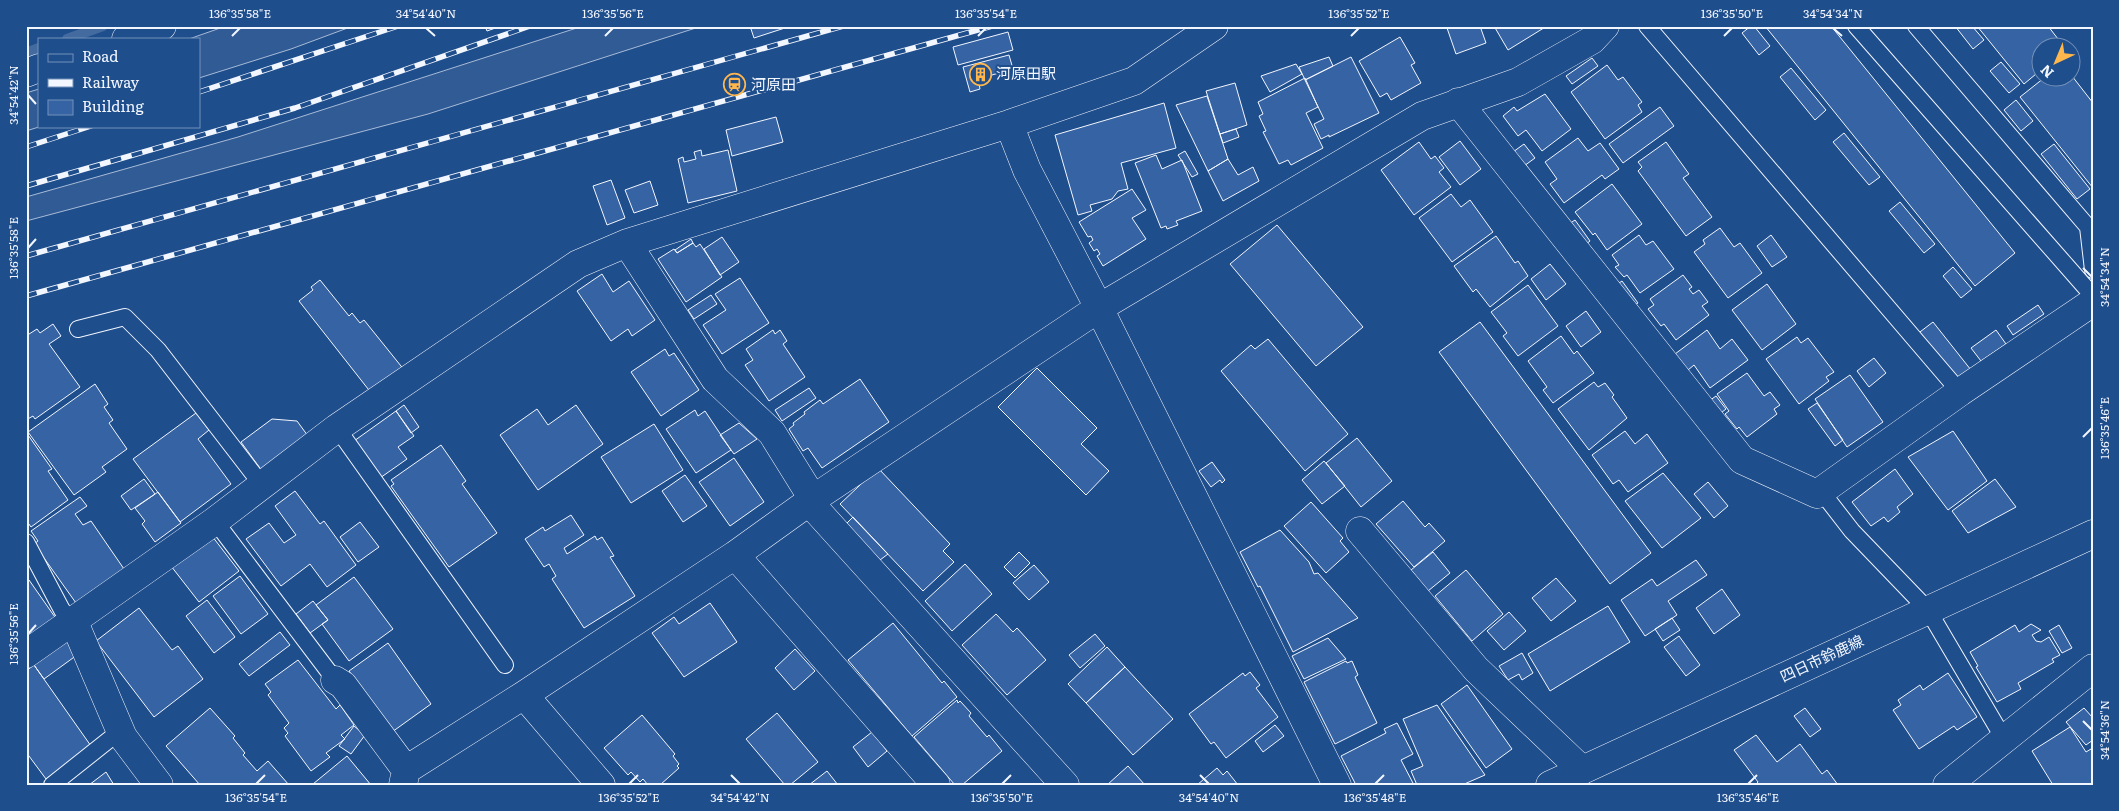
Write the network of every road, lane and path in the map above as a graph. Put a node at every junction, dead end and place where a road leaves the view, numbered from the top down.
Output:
1 (162, 26) edge
2 (1214, 26) edge
3 (1605, 26) edge
4 (1647, 26) edge
5 (1856, 26) edge
6 (1916, 26) edge
7 (129, 38) edge
8 (38, 68) edge
9 (26, 73) edge
10 (1458, 102) junction
11 (1009, 124) junction
12 (627, 243) junction
13 (2093, 270) edge
14 (2093, 296) edge
15 (2093, 302) edge
16 (1099, 308) junction
17 (78, 329) dead end
18 (1960, 392) junction
19 (337, 428) junction
20 (262, 485) junction
21 (1821, 491) junction
22 (811, 500) junction
23 (215, 521) junction
24 (1360, 531) dead end
25 (2093, 534) edge
26 (26, 542) edge
27 (735, 555) junction
28 (1928, 610) junction
29 (74, 622) junction
30 (26, 654) edge
31 (505, 665) dead end
32 (2093, 668) edge
33 (335, 680) joint
34 (524, 695) junction
35 (120, 731) junction
36 (2004, 739) junction
37 (1582, 770) junction
38 (404, 777) edge
39 (52, 785) edge
40 (159, 785) edge
41 (601, 785) edge
42 (936, 785) edge
43 (1065, 785) edge
44 (1337, 785) edge
45 (1550, 785) edge
46 (1947, 785) edge

1 - 7 street
2 - 11 street
3 - 10 street
4 - 18 lane
5 - 14 lane
6 - 13 lane
8 - 9 street
10 - 16 street
10 - 21 street
11 - 12 street
11 - 16 street
12 - 19 street
12 - 22 street
15 - 18 street
16 - 22 street
16 - 44 street
17 - 20 lane
18 - 21 street
19 - 20 street
19 - 31 lane
20 - 23 street
21 - 28 lane
22 - 27 street
22 - 43 street
23 - 29 street
23 - 33 lane
24 - 37 street
25 - 28 street, 四日市鈴鹿線
26 - 29 lane
27 - 34 street
27 - 42 street
28 - 36 lane
28 - 37 street, 四日市鈴鹿線
29 - 30 street
29 - 35 street
32 - 36 street
33 - 38 street
34 - 38 street
34 - 41 street
35 - 39 lane
35 - 40 street
36 - 46 street
37 - 45 street, 四日市鈴鹿線

